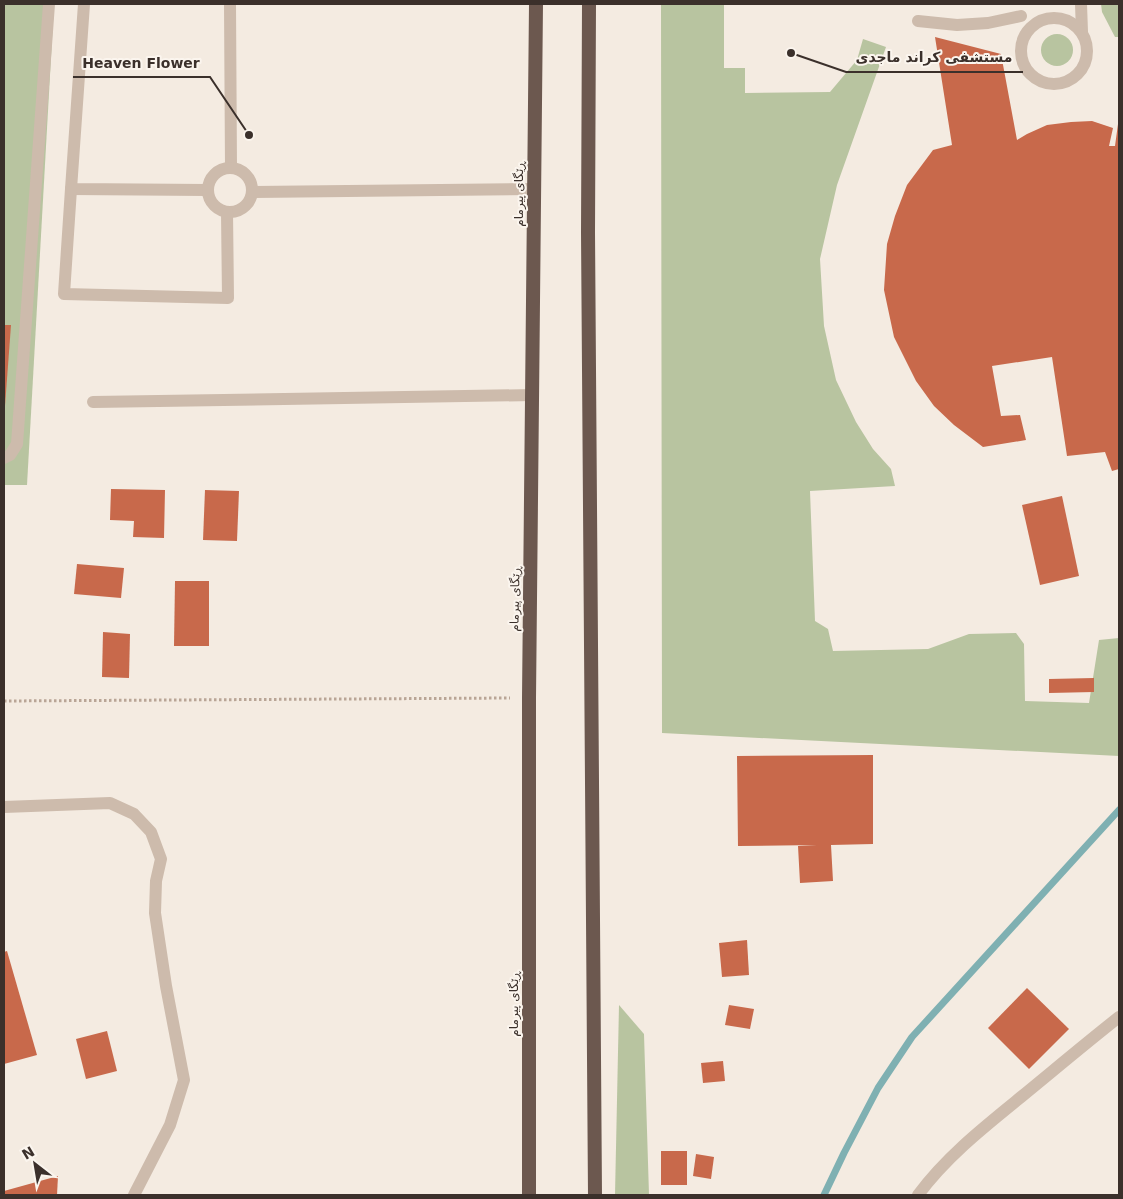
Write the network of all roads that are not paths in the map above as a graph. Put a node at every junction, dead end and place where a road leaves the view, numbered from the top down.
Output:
1 (49, 4) edge
2 (84, 4) edge
3 (230, 4) edge
4 (536, 4) edge
5 (589, 4) edge
6 (1081, 4) edge
7 (1021, 10) edge
8 (918, 21) dead end
9 (1082, 32) junction
10 (1023, 38) junction
11 (231, 168) junction
12 (534, 189) junction
13 (71, 190) junction
14 (207, 190) junction
15 (252, 192) junction
16 (227, 212) junction
17 (533, 395) junction
18 (92, 402) dead end
19 (4, 458) edge
20 (4, 807) edge
21 (1119, 1017) edge
22 (134, 1195) edge
23 (529, 1195) edge
24 (595, 1195) edge
25 (918, 1195) edge

1 - 19 street
2 - 13 street
3 - 11 street
4 - 12 highway, ڕێگای پیرمام
5 - 24 highway
6 - 9 street
7 - 8 street
7 - 10 street
9 - 10 street
9 - 10 street
11 - 14 street
11 - 15 street
12 - 15 street
12 - 17 highway, ڕێگای پیرمام
13 - 14 street
13 - 16 street
14 - 16 street
15 - 16 street
17 - 18 street
17 - 23 highway, ڕێگای پیرمام
20 - 22 street
21 - 25 street

